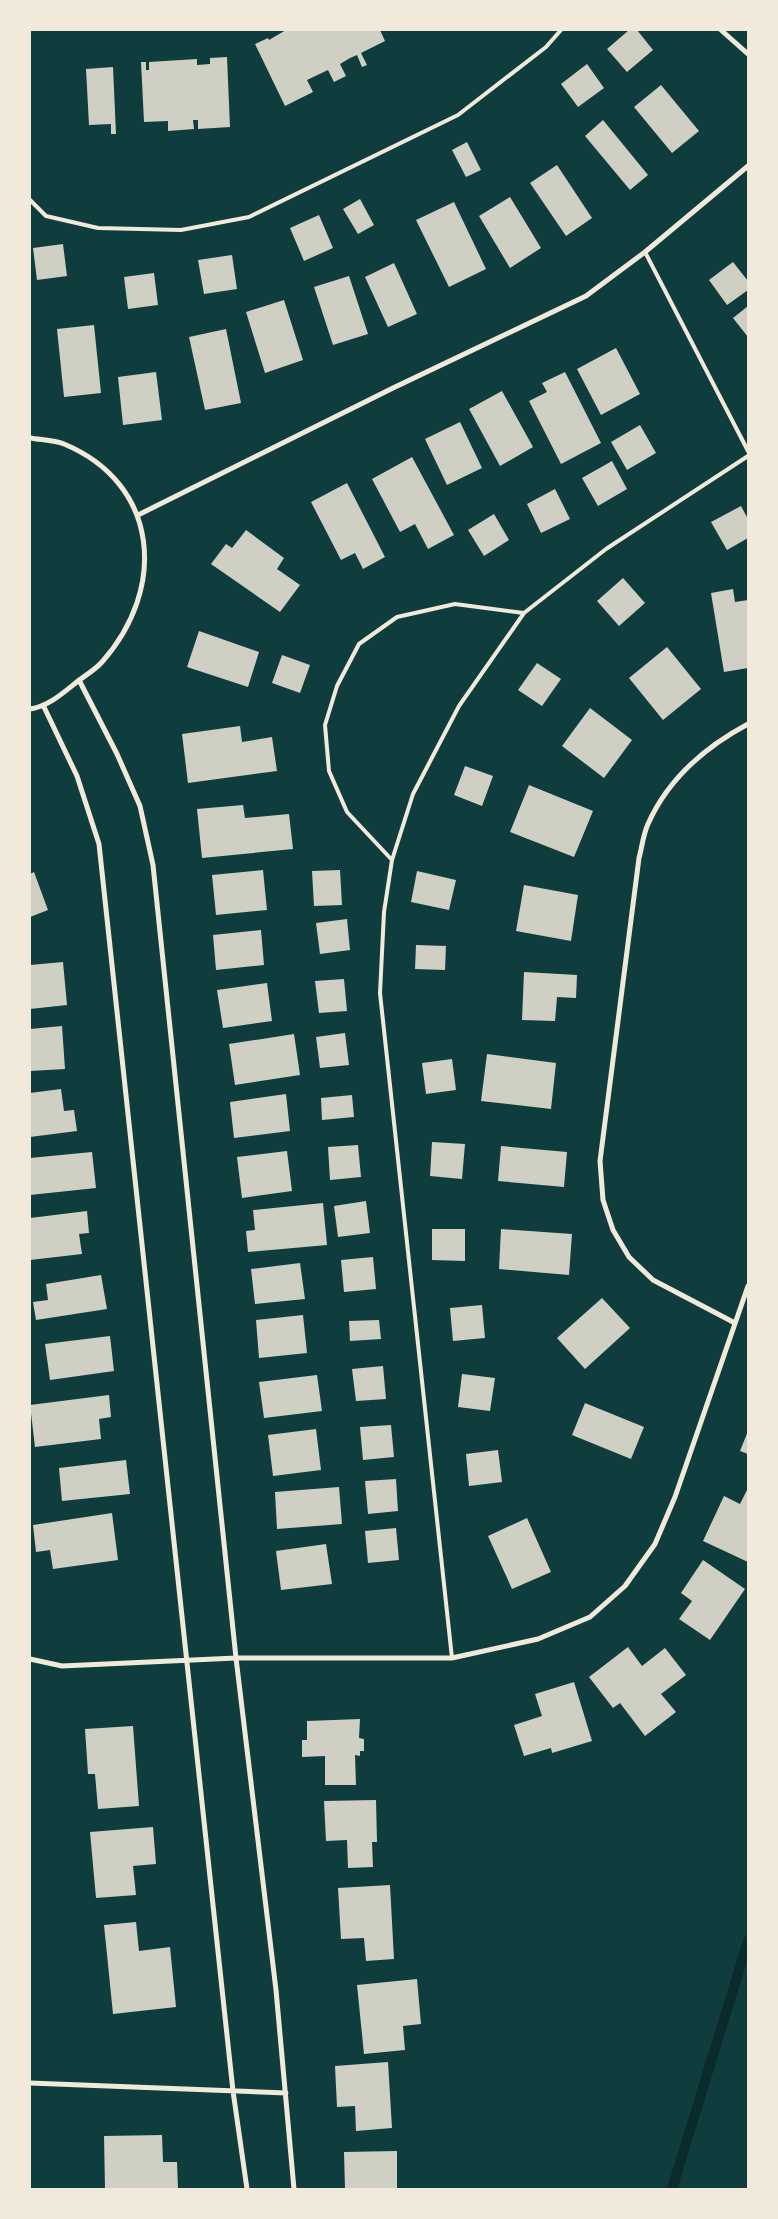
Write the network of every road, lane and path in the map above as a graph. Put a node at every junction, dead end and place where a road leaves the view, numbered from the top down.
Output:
1 (561, 30) edge
2 (721, 30) edge
3 (748, 54) edge
4 (748, 166) edge
5 (30, 200) edge
6 (645, 252) junction
7 (30, 438) edge
8 (748, 451) edge
9 (748, 456) edge
10 (138, 515) junction
11 (524, 613) junction
12 (79, 680) junction
13 (44, 707) junction
14 (30, 709) edge
15 (748, 724) edge
16 (392, 860) junction
17 (748, 1286) edge
18 (735, 1323) junction
19 (236, 1658) junction
20 (452, 1658) junction
21 (30, 1659) edge
22 (188, 1660) junction
23 (30, 2084) edge
24 (233, 2091) junction
25 (286, 2093) junction
26 (247, 2189) edge
27 (294, 2189) edge

1 - 5 lane
2 - 3 street
4 - 6 street
6 - 8 lane
6 - 10 street
7 - 10 street
9 - 11 lane
10 - 12 street
11 - 16 lane
11 - 16 lane
12 - 13 street
12 - 19 street
13 - 14 street
13 - 22 street
15 - 18 street
16 - 20 lane
17 - 18 street
18 - 20 street
19 - 20 street
19 - 22 street
19 - 25 street
21 - 22 street
22 - 24 street
23 - 24 street
24 - 25 street
24 - 26 street
25 - 27 street

